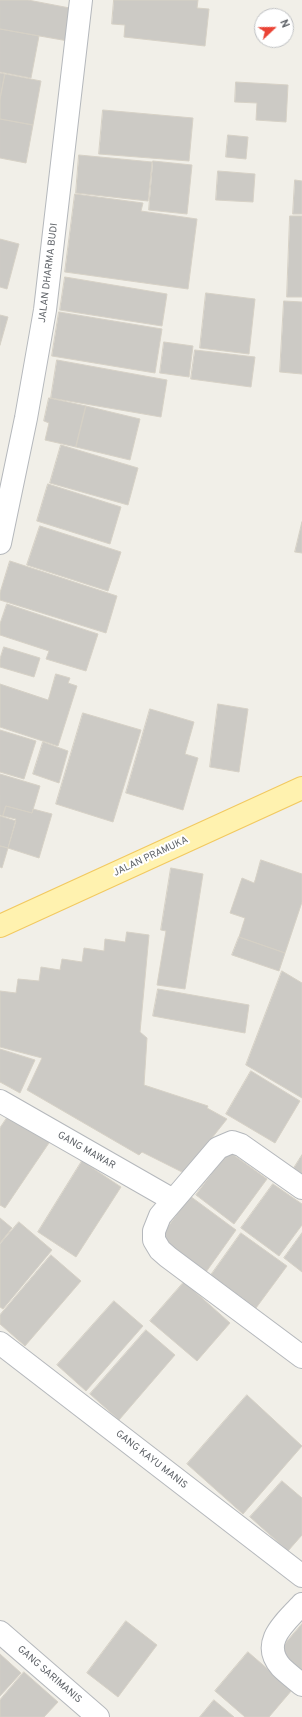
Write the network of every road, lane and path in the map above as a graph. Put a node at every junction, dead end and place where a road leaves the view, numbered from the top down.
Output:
1 (81, 0) edge
2 (0, 543) edge
3 (302, 788) edge
4 (0, 926) edge
5 (0, 1101) edge
6 (302, 1188) edge
7 (173, 1200) junction
8 (0, 1344) edge
9 (302, 1357) edge
10 (302, 1576) edge
11 (302, 1604) edge
12 (0, 1632) edge
13 (302, 1685) edge
14 (98, 1717) edge

1 - 2 street, JALAN DHARMA BUDI
3 - 4 main road, JALAN PRAMUKA
5 - 7 street, GANG MAWAR
6 - 7 street
7 - 9 street
8 - 10 street, GANG KAYU MANIS
11 - 13 street
12 - 14 street, GANG SARIMANIS

